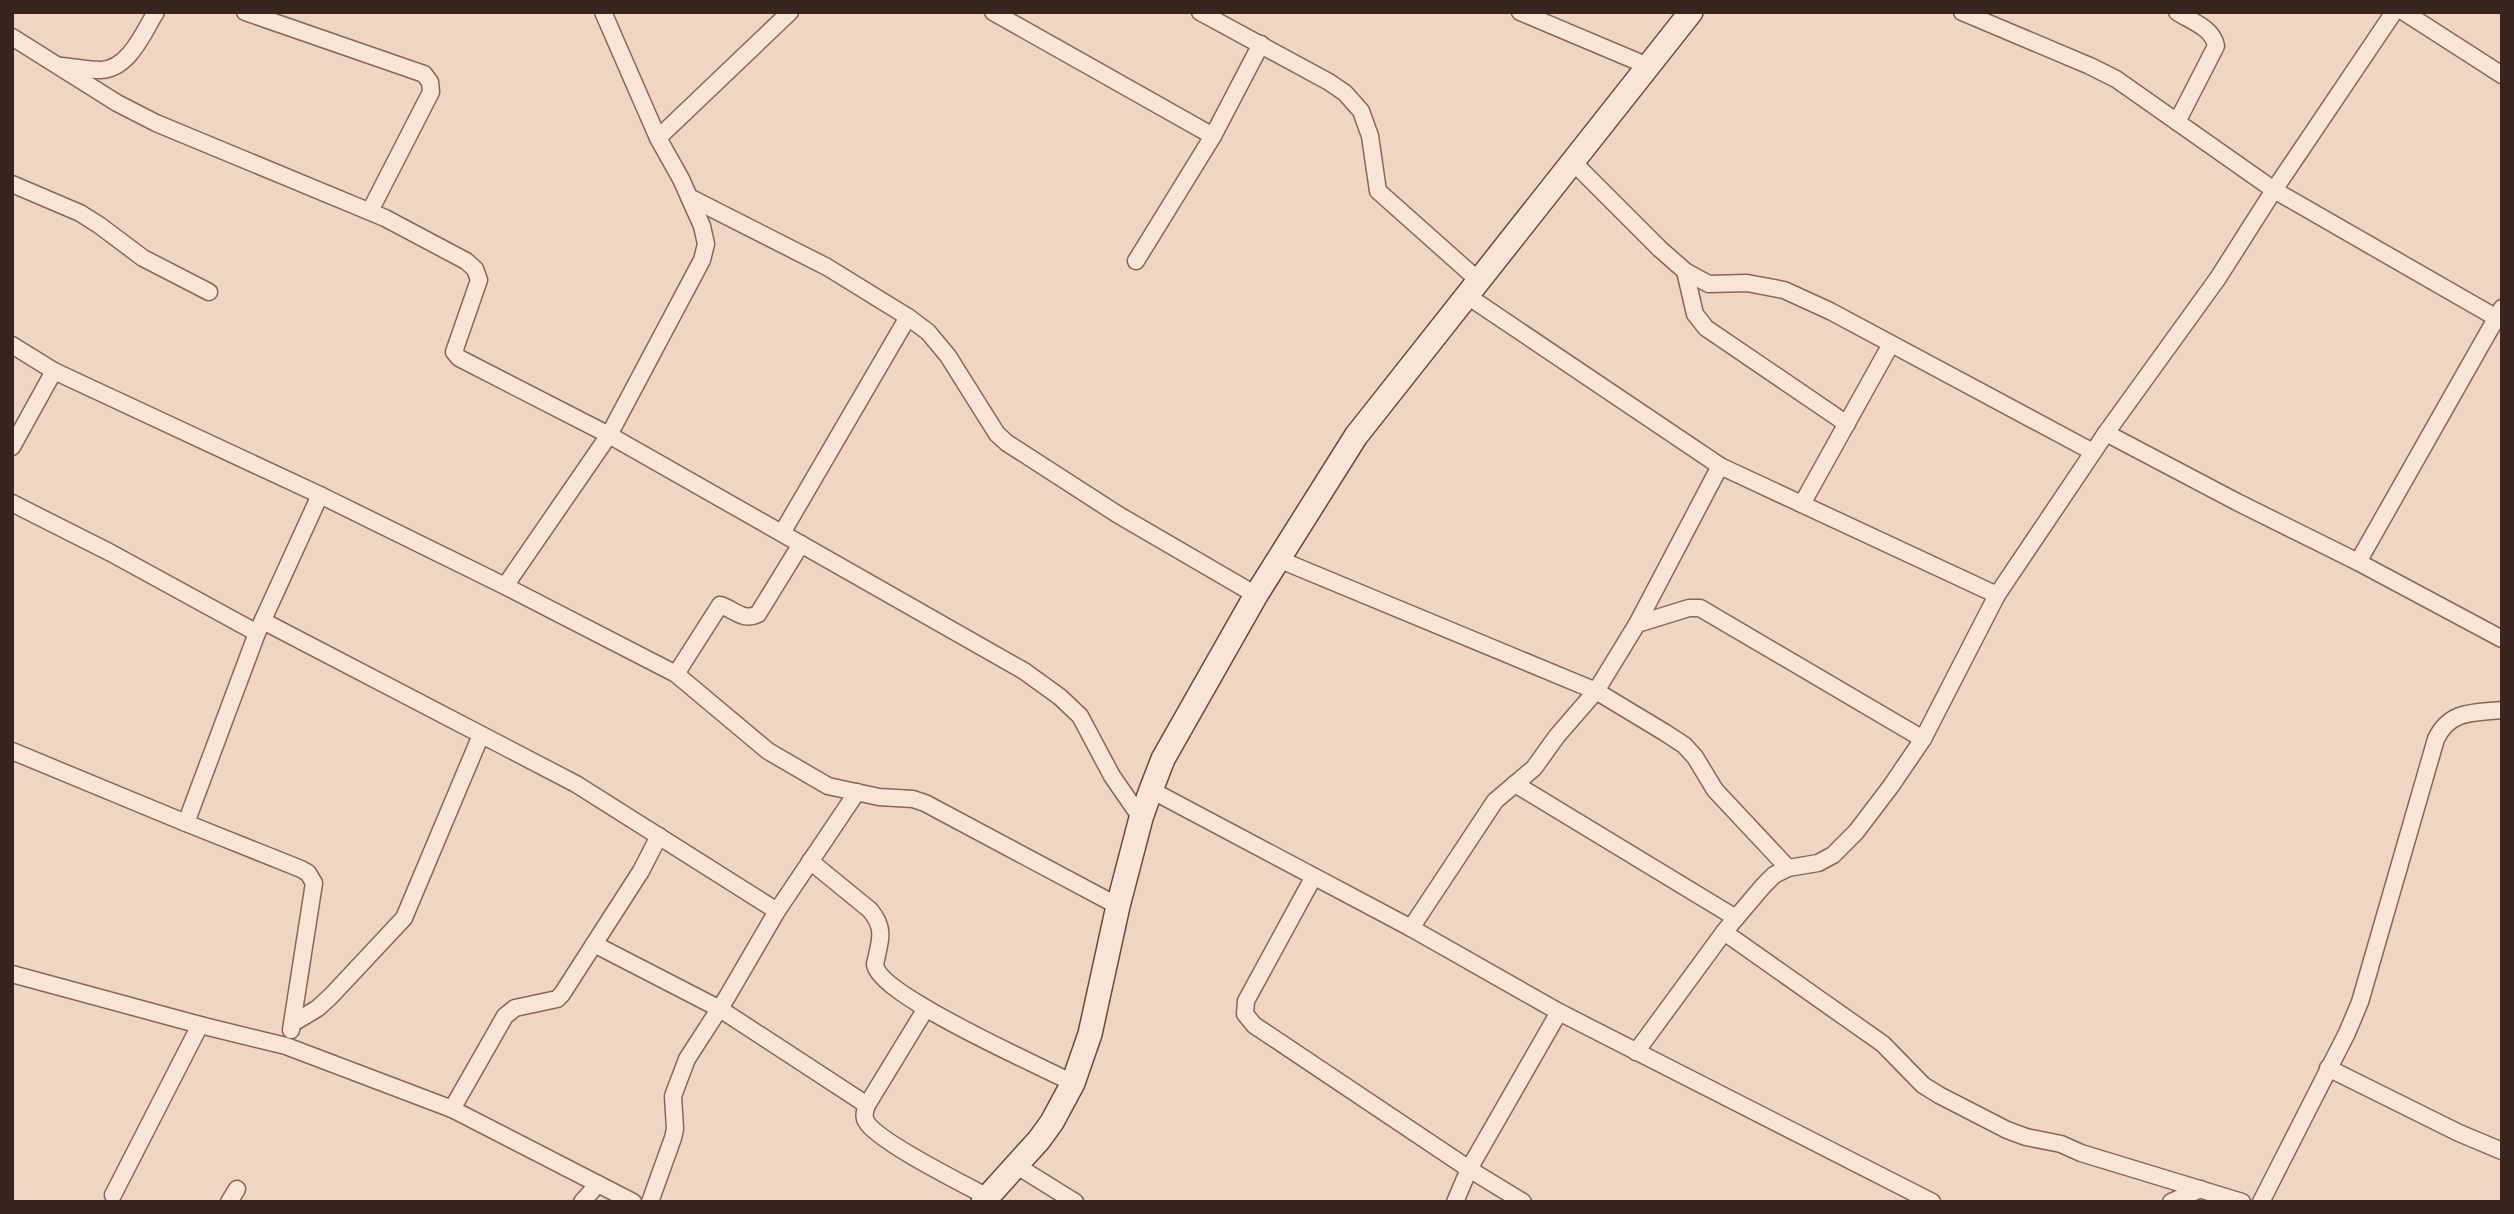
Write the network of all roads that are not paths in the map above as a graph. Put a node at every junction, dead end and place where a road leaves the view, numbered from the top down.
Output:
1 (156, 12) edge
2 (245, 12) edge
3 (603, 12) edge
4 (790, 12) edge
5 (993, 12) edge
6 (1200, 12) edge
7 (1520, 12) edge
8 (1691, 12) edge
9 (1962, 12) edge
10 (2177, 12) edge
11 (2394, 12) edge
12 (2404, 12) edge
13 (12, 37) edge
14 (1261, 44) junction
15 (58, 66) junction
16 (1648, 66) junction
17 (2502, 75) edge
18 (2177, 122) junction
19 (1213, 136) junction
20 (657, 138) junction
21 (1572, 161) junction
22 (12, 184) edge
23 (2274, 190) junction
24 (690, 197) junction
25 (370, 211) junction
26 (1136, 261) dead end
27 (1685, 271) junction
28 (1472, 288) junction
29 (209, 292) dead end
30 (2500, 316) edge
31 (908, 317) junction
32 (1891, 344) junction
33 (12, 345) edge
34 (54, 371) junction
35 (1847, 424) junction
36 (2106, 433) junction
37 (609, 435) junction
38 (12, 447) edge
39 (2093, 452) junction
40 (1720, 466) junction
41 (320, 495) junction
42 (12, 503) edge
43 (1802, 504) junction
44 (782, 533) junction
45 (801, 544) junction
46 (1278, 559) junction
47 (2358, 562) junction
48 (505, 586) junction
49 (1256, 594) junction
50 (1997, 595) junction
51 (1637, 624) junction
52 (260, 627) junction
53 (2502, 639) edge
54 (676, 674) junction
55 (1595, 691) junction
56 (2502, 710) edge
57 (481, 735) junction
58 (1923, 738) junction
59 (12, 751) edge
60 (1515, 784) junction
61 (1152, 790) junction
62 (858, 792) junction
63 (1141, 818) junction
64 (186, 823) junction
65 (659, 836) junction
66 (810, 861) junction
67 (1788, 868) junction
68 (1313, 878) junction
69 (1118, 906) junction
70 (777, 911) junction
71 (1735, 918) junction
72 (1411, 928) junction
73 (1724, 932) junction
74 (594, 944) junction
75 (12, 974) edge
76 (720, 1009) junction
77 (925, 1010) junction
78 (1559, 1012) junction
79 (293, 1023) junction
80 (200, 1025) junction
81 (286, 1046) junction
82 (1636, 1052) junction
83 (2329, 1068) junction
84 (1073, 1083) junction
85 (867, 1105) junction
86 (452, 1109) junction
87 (2502, 1151) edge
88 (1017, 1167) junction
89 (1469, 1169) junction
90 (598, 1184) junction
91 (2201, 1189) junction
92 (113, 1195) dead end
93 (986, 1200) edge
94 (1922, 1200) edge
95 (582, 1202) edge
96 (633, 1202) edge
97 (650, 1202) edge
98 (1075, 1202) edge
99 (1455, 1202) edge
100 (1523, 1202) edge
101 (2171, 1202) edge
102 (2242, 1202) edge
103 (2261, 1202) edge

1 - 15 street
2 - 25 street
3 - 20 street
4 - 20 street
5 - 19 street
6 - 14 street
7 - 16 street
8 - 16 street
9 - 18 street
10 - 18 street
11 - 23 street
12 - 17 street
13 - 15 street
14 - 19 street
14 - 28 street
15 - 25 street
16 - 21 street
18 - 23 street
19 - 26 street
20 - 24 street
21 - 27 street
21 - 28 street
22 - 29 street
23 - 30 street
23 - 36 street
24 - 31 street
24 - 37 street
25 - 37 street
27 - 32 street
27 - 35 street
28 - 40 street
28 - 46 street
30 - 47 street
31 - 44 street
31 - 49 street
32 - 35 street
32 - 39 street
33 - 34 street
34 - 38 street
34 - 41 street
35 - 43 street
36 - 39 street
36 - 47 street
37 - 44 street
37 - 48 street
39 - 50 street
40 - 43 street
40 - 51 street
41 - 48 street
41 - 52 street
42 - 52 street
43 - 50 street
44 - 45 street
45 - 54 street
45 - 63 street
46 - 49 street
46 - 55 street
47 - 53 street
48 - 54 street
49 - 61 street
50 - 58 street
51 - 55 street
51 - 58 street
52 - 57 street
52 - 64 street
54 - 62 street
55 - 60 street
55 - 67 street
56 - 83 street
57 - 65 street
57 - 79 street
58 - 67 street
59 - 64 street
60 - 71 street
60 - 72 street
61 - 63 street
61 - 68 street
62 - 66 street
62 - 69 street
63 - 69 street
64 - 79 street
65 - 70 street
65 - 74 street
66 - 70 street
66 - 77 street
67 - 71 street
68 - 72 street
68 - 89 street
69 - 84 street
70 - 76 street
71 - 73 street
72 - 78 street
73 - 82 street
73 - 91 street
74 - 76 street
74 - 86 street
75 - 80 street
76 - 85 street
76 - 97 street
77 - 84 street
77 - 85 street
78 - 82 street
78 - 89 street
79 - 81 street
80 - 81 street
80 - 92 street
81 - 86 street
82 - 94 street
83 - 87 street
83 - 103 street
84 - 88 street
85 - 93 street
86 - 90 street
88 - 93 street
88 - 98 street
89 - 99 street
89 - 100 street
90 - 95 street
90 - 96 street
91 - 101 street
91 - 102 street

